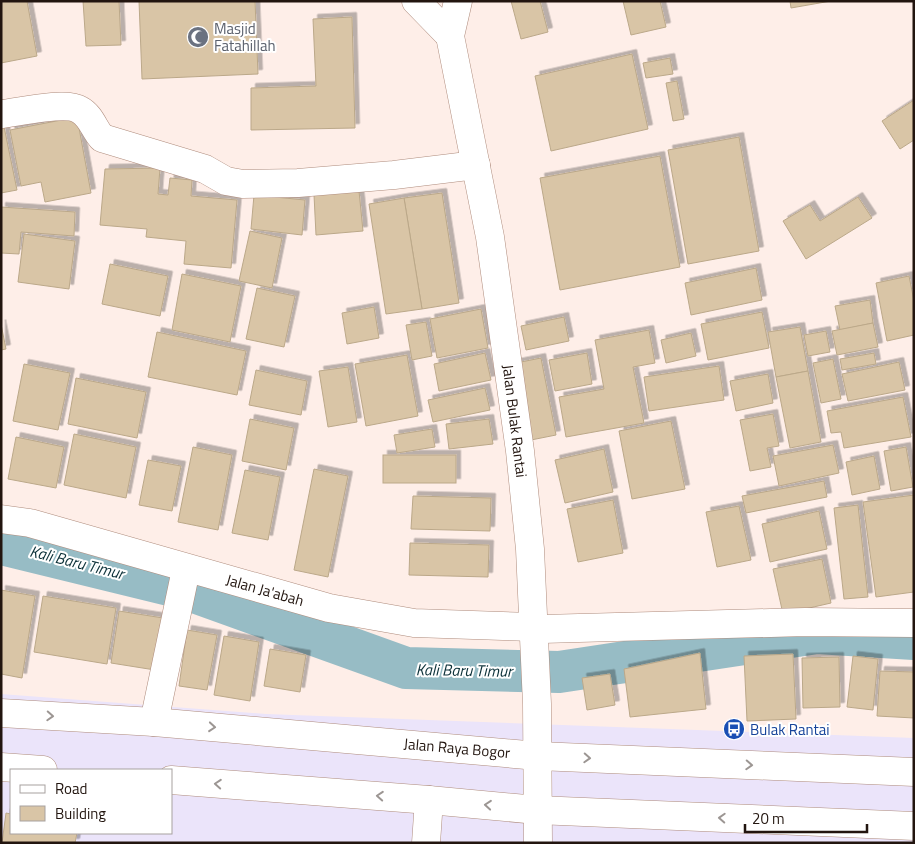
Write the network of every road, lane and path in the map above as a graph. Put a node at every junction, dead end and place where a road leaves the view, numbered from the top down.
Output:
1 (416, 1) edge
2 (458, 1) edge
3 (450, 36) junction
4 (2, 114) edge
5 (476, 165) junction
6 (1, 519) edge
7 (185, 573) junction
8 (914, 624) edge
9 (534, 627) junction
10 (1, 713) edge
11 (154, 722) junction
12 (538, 756) junction
13 (1, 767) edge
14 (29, 769) edge
15 (914, 772) edge
16 (172, 780) edge
17 (429, 800) junction
18 (537, 810) junction
19 (914, 826) edge
20 (426, 843) edge
21 (538, 843) edge

1 - 3 main road
2 - 3 main road, Jalan Bulak Rantai
3 - 5 main road, Jalan Bulak Rantai
4 - 5 main road
5 - 9 main road, Jalan Bulak Rantai
6 - 7 main road, Jalan Ja'abah
7 - 9 main road, Jalan Ja'abah
7 - 11 main road
8 - 9 main road, Jalan Ja'abah
9 - 12 main road, Jalan Bulak Rantai
10 -> 11 main road, Jalan Raya Bogor
11 -> 12 main road, Jalan Raya Bogor
12 -> 15 main road, Jalan Raya Bogor
12 - 18 main road, Jalan Bulak Rantai
13 - 14 main road
17 -> 16 main road
18 -> 17 main road
17 - 20 main road
19 -> 18 main road
18 - 21 main road, Jalan Bulak Rantai

